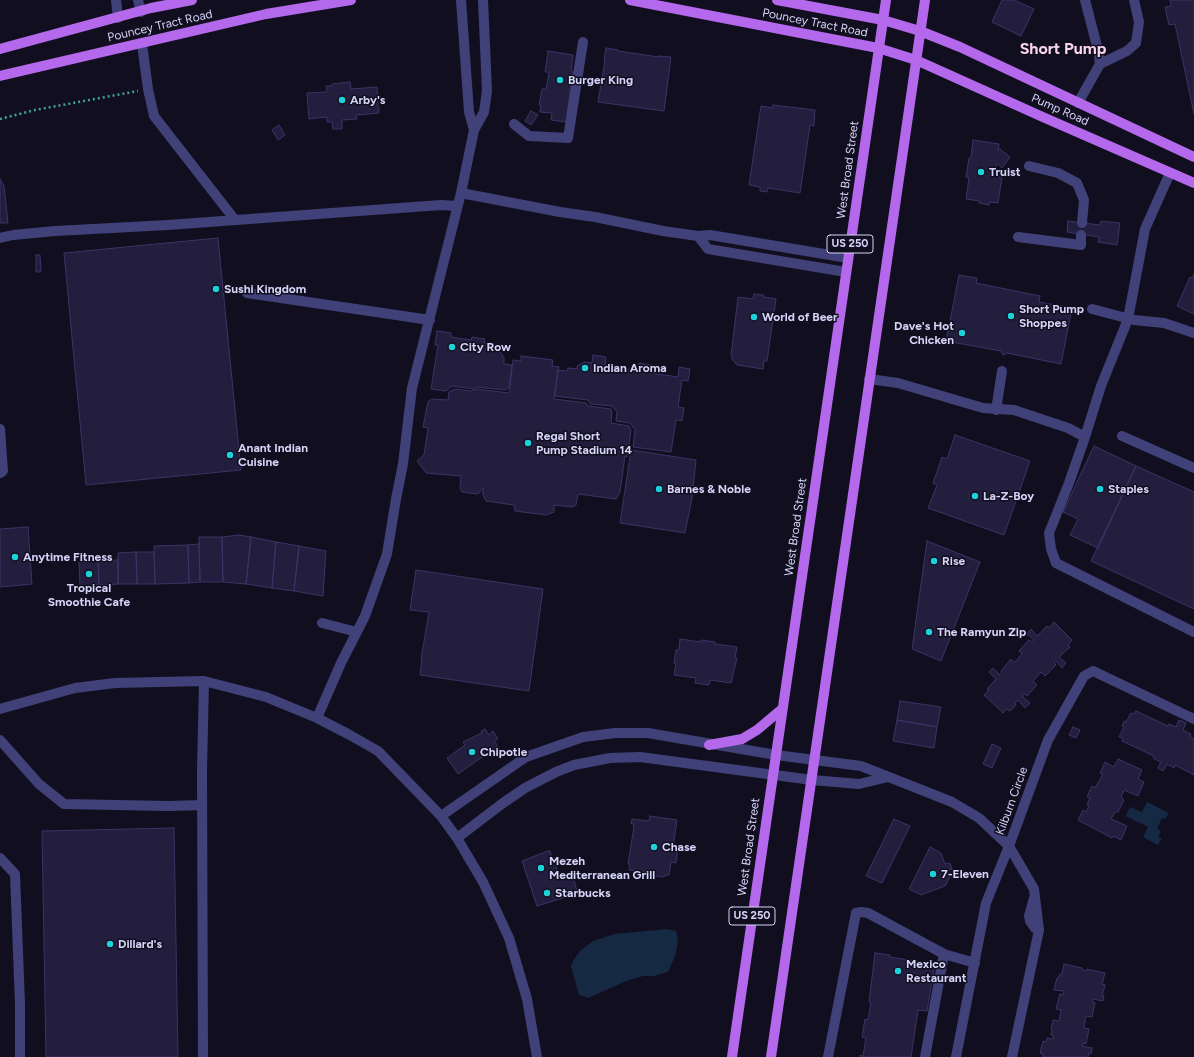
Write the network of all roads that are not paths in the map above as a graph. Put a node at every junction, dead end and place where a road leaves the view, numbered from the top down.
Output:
1 (116, 0) edge
2 (138, 0) edge
3 (192, 0) edge
4 (351, 0) edge
5 (461, 0) edge
6 (483, 0) edge
7 (630, 0) edge
8 (777, 0) edge
9 (886, 0) edge
10 (924, 0) edge
11 (1085, 0) edge
12 (1134, 0) edge
13 (141, 12) junction
14 (118, 18) junction
15 (883, 20) junction
16 (920, 31) junction
17 (583, 42) dead end
18 (142, 44) junction
19 (878, 48) junction
20 (0, 49) edge
21 (916, 60) junction
22 (1100, 64) junction
23 (0, 76) edge
24 (1078, 103) junction
25 (514, 124) dead end
26 (474, 130) junction
27 (1194, 157) edge
28 (1029, 166) dead end
29 (1170, 173) junction
30 (1194, 183) edge
31 (460, 193) junction
32 (457, 206) junction
33 (235, 220) junction
34 (1082, 222) dead end
35 (698, 236) junction
36 (1018, 237) dead end
37 (0, 238) edge
38 (1081, 240) dead end
39 (848, 258) junction
40 (846, 272) junction
41 (247, 293) dead end
42 (1092, 309) dead end
43 (1128, 318) junction
44 (430, 320) junction
45 (1194, 333) edge
46 (1002, 371) dead end
47 (869, 379) junction
48 (996, 410) junction
49 (0, 429) edge
50 (1122, 436) dead end
51 (1085, 437) junction
52 (1194, 468) edge
53 (0, 473) edge
54 (322, 623) dead end
55 (357, 632) junction
56 (1194, 632) edge
57 (204, 681) junction
58 (0, 709) edge
59 (782, 709) junction
60 (317, 718) junction
61 (1194, 719) edge
62 (0, 740) edge
63 (709, 745) junction
64 (776, 755) junction
65 (814, 760) junction
66 (772, 775) junction
67 (888, 777) junction
68 (812, 780) junction
69 (202, 805) junction
70 (441, 816) junction
71 (457, 838) junction
72 (1009, 846) junction
73 (0, 858) edge
74 (944, 954) junction
75 (975, 963) junction
76 (20, 1057) edge
77 (203, 1057) edge
78 (537, 1057) edge
79 (732, 1057) edge
80 (771, 1057) edge
81 (828, 1057) edge
82 (925, 1057) edge
83 (956, 1057) edge
84 (1012, 1057) edge

1 - 14 street
2 - 13 street
3 - 13 main road, Pouncey Tract Road
4 - 18 main road, Pouncey Tract Road
5 - 26 street
6 - 26 street
7 - 19 main road, Pouncey Tract Road
8 - 15 main road, Pouncey Tract Road
9 - 15 main road, West Broad Street / US 250
10 - 16 main road, US 250
11 - 22 street
12 - 22 street
13 - 14 main road, Pouncey Tract Road
14 - 20 main road, Pouncey Tract Road
15 - 16 main road, Pouncey Tract Road
15 - 19 main road, West Broad Street / US 250
16 - 21 main road, US 250
16 - 24 main road, Pump Road
17 - 25 street
18 - 23 main road, Pouncey Tract Road
18 - 33 street
19 - 21 main road, Pouncey Tract Road
19 - 39 main road, West Broad Street / US 250
21 - 29 main road, Pump Road
21 - 47 main road, US 250
22 - 24 street
24 - 27 main road, Pump Road
26 - 31 street
28 - 34 street
29 - 30 main road, Pump Road
29 - 43 street
31 - 32 street
31 - 35 street
32 - 33 street
32 - 44 street
33 - 37 street
35 - 39 street
35 - 40 street
36 - 38 street
39 - 40 main road, West Broad Street / US 250
40 - 59 main road, West Broad Street / US 250
41 - 44 street
42 - 43 street
43 - 45 street
43 - 51 street
44 - 55 street
46 - 48 street
47 - 48 street
47 - 65 main road, US 250
48 - 51 street
49 - 53 street
50 - 52 street
51 - 56 street
54 - 55 street
55 - 60 street
57 - 58 street
57 - 60 street
57 - 69 street
59 - 63 main road
59 - 64 main road, West Broad Street / US 250
60 - 70 street
61 - 72 street, Kilburn Circle
62 - 69 street
63 - 64 street
63 - 70 street
64 - 65 street
64 - 66 main road, West Broad Street / US 250
65 - 67 street
65 - 68 main road, US 250
66 - 68 street
66 - 71 street
66 - 79 main road, West Broad Street / US 250
67 - 68 street
67 - 72 street
68 - 80 main road, US 250
69 - 77 street
70 - 71 street
71 - 78 street
72 - 75 street
72 - 84 street, Kilburn Circle
73 - 76 street
74 - 75 street
74 - 81 street
74 - 82 street
75 - 83 street

